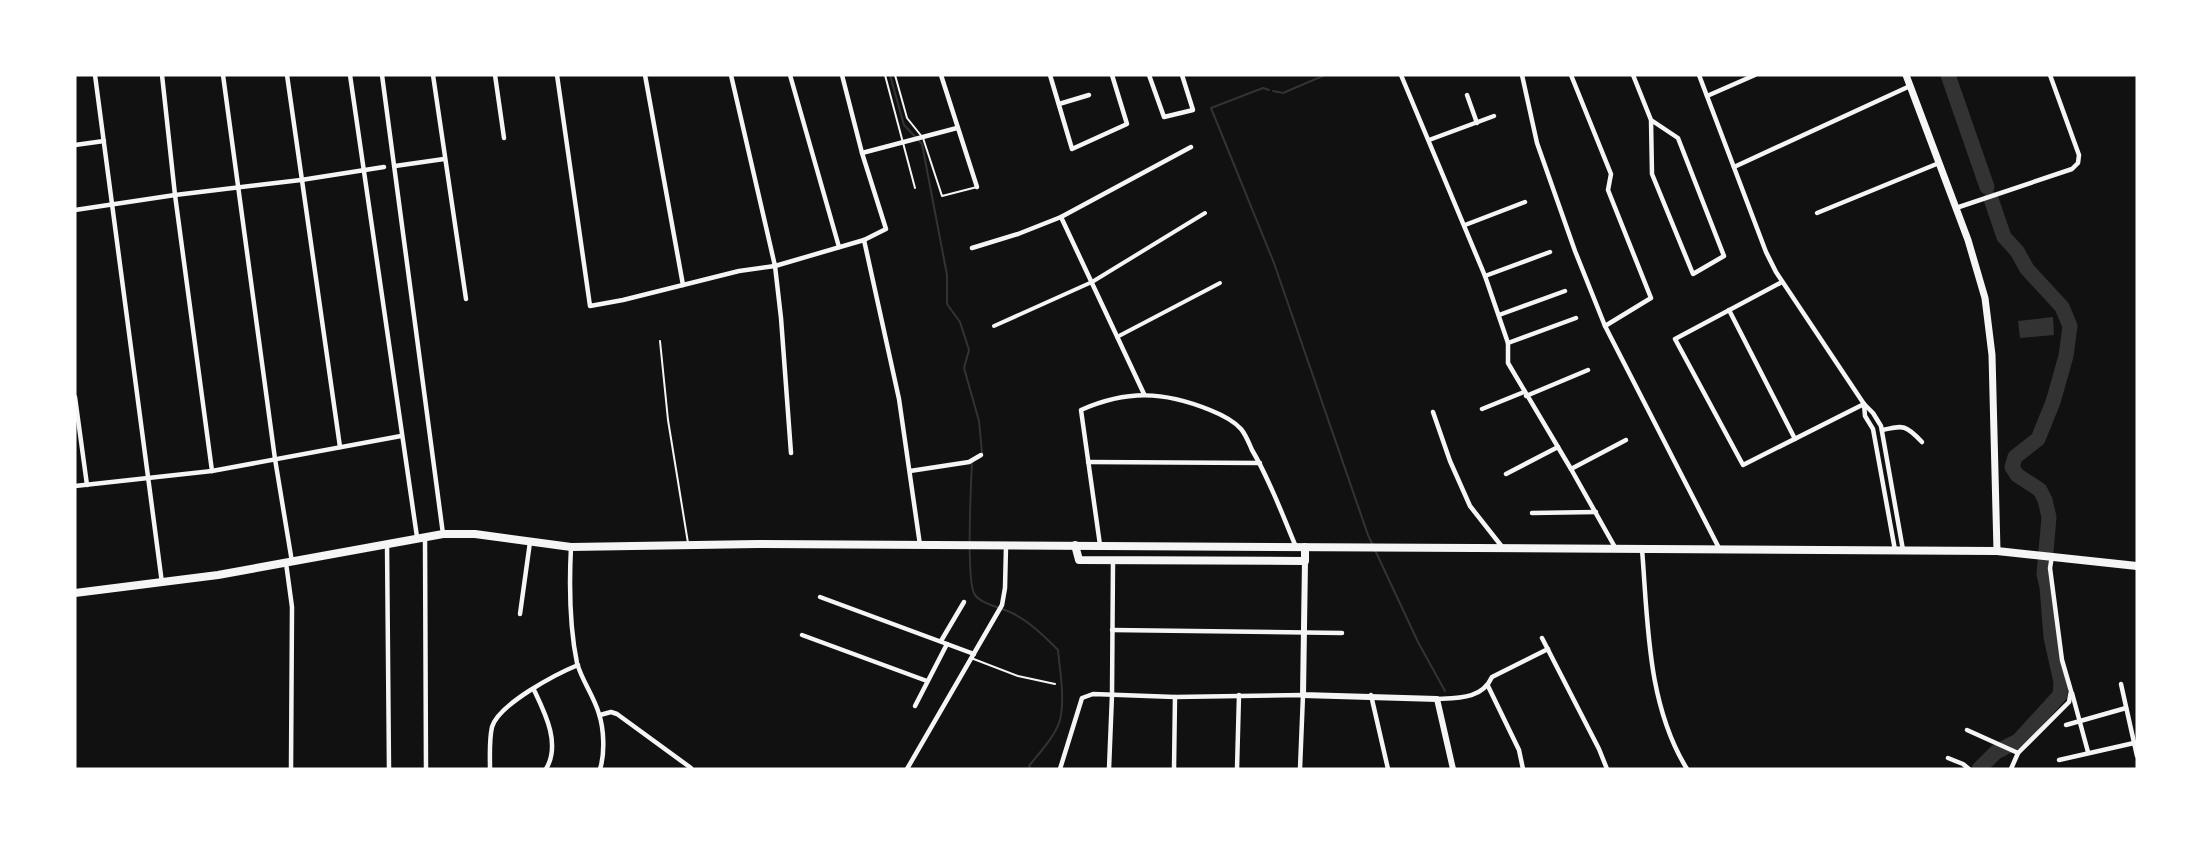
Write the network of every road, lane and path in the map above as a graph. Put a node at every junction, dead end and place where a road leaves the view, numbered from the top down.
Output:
1 (95, 75) edge
2 (162, 75) edge
3 (223, 75) edge
4 (287, 75) edge
5 (350, 75) edge
6 (382, 75) edge
7 (432, 75) edge
8 (495, 75) edge
9 (557, 75) edge
10 (645, 75) edge
11 (731, 75) edge
12 (790, 75) edge
13 (842, 75) edge
14 (885, 75) edge
15 (895, 75) edge
16 (940, 75) edge
17 (1050, 75) edge
18 (1112, 75) edge
19 (1149, 75) edge
20 (1182, 75) edge
21 (1401, 75) edge
22 (1522, 75) edge
23 (1571, 75) edge
24 (1633, 75) edge
25 (1699, 75) edge
26 (1755, 75) edge
27 (1906, 75) edge
28 (2050, 75) edge
29 (1910, 86) junction
30 (1089, 95) dead end
31 (1467, 95) dead end
32 (1707, 96) junction
33 (1059, 104) junction
34 (1494, 116) dead end
35 (1652, 120) junction
36 (1477, 123) junction
37 (957, 128) junction
38 (504, 138) dead end
39 (923, 138) junction
40 (1429, 140) junction
41 (104, 141) junction
42 (902, 143) junction
43 (75, 145) edge
44 (1191, 147) dead end
45 (862, 153) junction
46 (444, 159) junction
47 (1939, 163) junction
48 (395, 166) junction
49 (384, 167) dead end
50 (1734, 167) junction
51 (363, 170) junction
52 (301, 180) junction
53 (977, 187) joint
54 (238, 188) junction
55 (915, 188) dead end
56 (175, 195) junction
57 (1525, 202) dead end
58 (112, 203) junction
59 (1956, 208) junction
60 (75, 210) edge
61 (1205, 213) dead end
62 (1817, 213) dead end
63 (1061, 217) junction
64 (1465, 225) junction
65 (864, 240) junction
66 (839, 247) junction
67 (972, 248) dead end
68 (1550, 252) dead end
69 (775, 266) junction
70 (1485, 276) junction
71 (1092, 282) junction
72 (1782, 282) junction
73 (1220, 283) dead end
74 (683, 285) junction
75 (1565, 291) dead end
76 (466, 299) dead end
77 (1729, 310) junction
78 (1499, 315) junction
79 (1576, 318) dead end
80 (994, 326) dead end
81 (1605, 326) junction
82 (1117, 337) junction
83 (660, 341) dead end
84 (1508, 343) junction
85 (1588, 370) dead end
86 (1144, 394) junction
87 (1525, 394) junction
88 (75, 397) edge
89 (1864, 404) junction
90 (1482, 409) dead end
91 (1433, 412) dead end
92 (1882, 430) junction
93 (401, 436) junction
94 (1795, 439) junction
95 (1626, 440) dead end
96 (1922, 442) dead end
97 (340, 447) junction
98 (1558, 447) junction
99 (791, 453) dead end
100 (981, 455) dead end
101 (275, 459) junction
102 (1088, 462) junction
103 (1260, 463) junction
104 (1571, 469) junction
105 (212, 471) junction
106 (910, 471) junction
107 (1506, 474) dead end
108 (148, 479) junction
109 (87, 485) junction
110 (75, 486) edge
111 (1596, 512) junction
112 (1532, 513) dead end
113 (442, 534) junction
114 (421, 537) junction
115 (530, 542) junction
116 (387, 543) junction
117 (688, 544) junction
118 (1006, 544) junction
119 (920, 545) junction
120 (1075, 545) junction
121 (1100, 545) junction
122 (1113, 545) junction
123 (1211, 546) junction
124 (571, 547) junction
125 (1296, 547) junction
126 (1305, 547) junction
127 (1503, 548) junction
128 (1616, 549) junction
129 (1642, 549) junction
130 (1720, 550) junction
131 (1899, 550) junction
132 (1997, 550) junction
133 (2048, 556) junction
134 (1113, 560) junction
135 (1210, 561) junction
136 (1305, 561) junction
137 (289, 562) junction
138 (2137, 566) edge
139 (162, 582) junction
140 (75, 593) edge
141 (820, 597) dead end
142 (964, 602) dead end
143 (520, 614) dead end
144 (1112, 630) junction
145 (1304, 633) junction
146 (1342, 633) dead end
147 (802, 635) dead end
148 (1542, 638) dead end
149 (941, 641) junction
150 (947, 644) junction
151 (1548, 649) junction
152 (973, 656) junction
153 (578, 665) junction
154 (927, 681) junction
155 (1055, 684) dead end
156 (2121, 684) dead end
157 (1488, 686) junction
158 (534, 690) junction
159 (2071, 691) junction
160 (1112, 695) junction
161 (1239, 695) junction
162 (1304, 695) junction
163 (1371, 695) junction
164 (1175, 697) junction
165 (1437, 699) junction
166 (915, 706) dead end
167 (2126, 708) junction
168 (600, 715) junction
169 (2079, 721) junction
170 (2066, 724) dead end
171 (1967, 730) dead end
172 (2134, 743) junction
173 (2088, 752) junction
174 (2018, 753) junction
175 (2137, 756) edge
176 (1948, 758) dead end
177 (2059, 760) dead end
178 (680, 761) junction
179 (691, 768) edge
180 (291, 769) edge
181 (389, 769) edge
182 (426, 769) edge
183 (490, 769) edge
184 (546, 769) edge
185 (600, 769) edge
186 (676, 769) edge
187 (907, 769) edge
188 (1060, 769) edge
189 (1110, 769) edge
190 (1174, 769) edge
191 (1237, 769) edge
192 (1300, 769) edge
193 (1388, 769) edge
194 (1453, 769) edge
195 (1523, 769) edge
196 (1607, 769) edge
197 (1687, 769) edge
198 (1969, 769) edge
199 (2011, 769) edge

1 - 41 street
2 - 56 street
3 - 54 street
4 - 52 street
5 - 51 street
6 - 48 street
7 - 46 street
8 - 38 street
9 - 74 street
10 - 74 street
11 - 69 street
12 - 66 street
13 - 45 street
14 - 42 lane
15 - 39 lane
16 - 37 street
17 - 33 street
18 - 33 street
19 - 20 street
21 - 40 street
22 - 81 street
23 - 81 street
24 - 35 street
25 - 32 street
26 - 32 street
27 - 29 main road
28 - 59 street
29 - 47 main road
29 - 50 street
30 - 33 street
31 - 36 street
32 - 50 street
34 - 36 street
35 - 35 street
36 - 40 street
37 - 39 street
37 - 53 street
39 - 42 street
39 - 53 lane
40 - 64 street
41 - 43 street
41 - 58 street
42 - 45 street
42 - 55 lane
44 - 63 street
45 - 65 street
46 - 48 street
46 - 76 street
47 - 59 main road
47 - 62 street
48 - 113 street
49 - 51 street
50 - 72 street
51 - 52 street
51 - 93 street
52 - 54 street
52 - 97 street
54 - 56 street
54 - 101 street
56 - 58 street
56 - 105 street
57 - 64 street
58 - 60 street
58 - 108 street
59 - 132 main road
61 - 71 street
63 - 67 street
63 - 71 street
64 - 70 street
65 - 66 street
65 - 106 street
66 - 69 street
68 - 70 street
69 - 74 street
69 - 99 street
70 - 78 street
71 - 80 street
71 - 82 street
72 - 77 street
72 - 89 street
73 - 82 street
75 - 78 street
77 - 94 street
77 - 94 street
78 - 84 street
79 - 84 street
81 - 130 street
82 - 86 street
83 - 117 lane
84 - 87 street
85 - 87 street
86 - 102 street
86 - 103 street
87 - 90 street
87 - 98 street
88 - 109 street
89 - 92 street
89 - 94 street
89 - 131 street
91 - 127 street
92 - 96 street
92 - 131 street
93 - 97 street
93 - 114 street
95 - 104 street
97 - 101 street
98 - 104 street
98 - 107 street
100 - 106 street
101 - 105 street
101 - 137 street
102 - 103 street
102 - 121 street
103 - 125 street
104 - 111 street
105 - 108 street
106 - 119 street
108 - 109 street
108 - 139 street
109 - 110 street
111 - 112 street
111 - 128 street
113 - 114 main road
113 - 115 main road
114 - 116 main road
114 - 182 street
115 - 124 main road
115 - 143 street
116 - 137 main road
116 - 181 street
117 - 119 main road
117 - 124 main road
118 - 119 main road
118 - 120 main road
118 - 152 street
120 - 121 main road
120 - 134 main road
121 - 122 main road
122 - 123 main road
122 - 134 main road
123 - 125 main road
123 - 135 main road
124 - 153 street
125 - 126 main road
126 - 127 main road
126 - 136 main road
127 - 128 main road
128 - 129 main road
129 - 130 main road
129 - 197 street
130 - 131 main road
131 - 132 main road
132 - 133 main road
133 - 138 main road
133 - 159 street
134 - 135 main road
134 - 144 street
135 - 136 main road
136 - 145 street
137 - 139 main road
137 - 180 street
139 - 140 main road
141 - 149 street
142 - 149 street
144 - 145 street
144 - 160 street
145 - 146 street
145 - 162 street
147 - 154 street
148 - 151 street
149 - 150 street
150 - 152 street
150 - 154 street
151 - 157 street
151 - 196 street
152 - 155 lane
152 - 187 street
153 - 158 street
153 - 168 street
154 - 166 street
156 - 167 street
157 - 165 street
157 - 195 street
158 - 183 street
158 - 184 street
159 - 169 street
159 - 174 street
160 - 164 street
160 - 188 street
160 - 189 street
161 - 162 street
161 - 164 street
161 - 191 street
162 - 163 street
162 - 192 street
163 - 165 street
163 - 193 street
164 - 190 street
165 - 194 street
167 - 169 street
167 - 172 street
168 - 178 street
168 - 185 street
169 - 170 street
169 - 173 street
171 - 174 street
172 - 173 street
172 - 175 street
173 - 177 street
174 - 199 street
176 - 198 street
178 - 179 street
178 - 186 street

